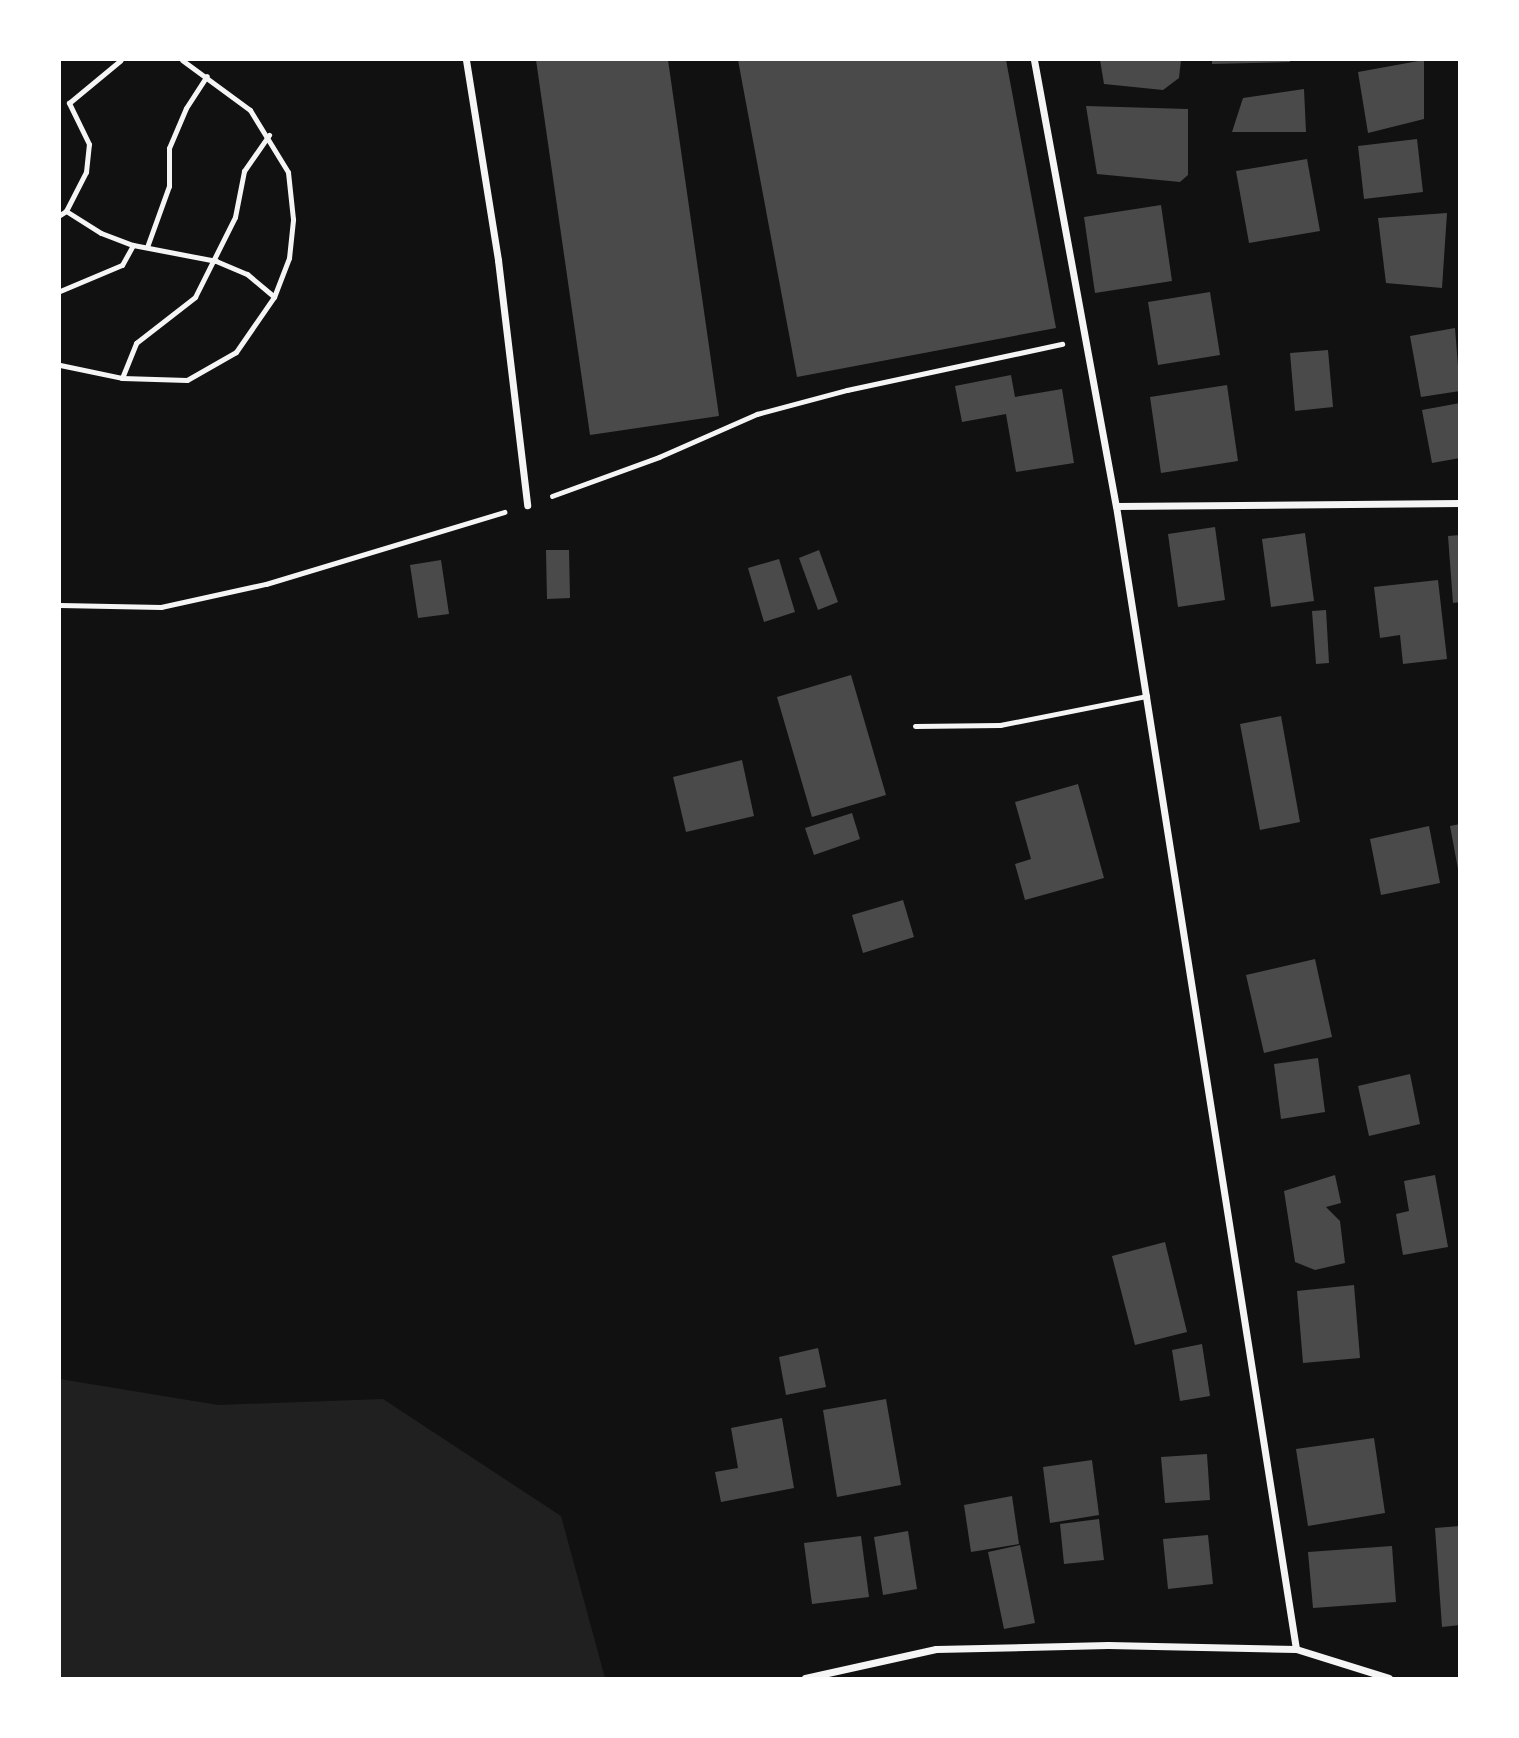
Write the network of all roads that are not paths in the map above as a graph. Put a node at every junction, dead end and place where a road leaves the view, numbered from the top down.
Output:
1 (121, 60) edge
2 (181, 60) edge
3 (466, 60) edge
4 (1034, 60) edge
5 (207, 76) junction
6 (269, 135) junction
7 (66, 211) junction
8 (60, 215) edge
9 (133, 245) junction
10 (147, 247) junction
11 (216, 261) junction
12 (60, 291) edge
13 (274, 297) junction
14 (60, 365) edge
15 (122, 378) junction
16 (1460, 503) edge
17 (527, 506) road end
18 (1116, 506) junction
19 (1147, 696) junction
20 (915, 726) dead end
21 (1296, 1649) junction
22 (805, 1678) edge
23 (1389, 1678) edge

1 - 7 lane
2 - 5 lane
3 - 17 street
4 - 18 street
5 - 6 lane
5 - 10 lane
6 - 11 lane
6 - 13 lane
7 - 8 lane
7 - 9 lane
9 - 10 lane
9 - 12 lane
10 - 11 lane
11 - 13 lane
11 - 15 lane
13 - 15 lane
14 - 15 lane
16 - 18 street
18 - 19 street
19 - 20 lane
19 - 21 street
21 - 22 street
21 - 23 street

